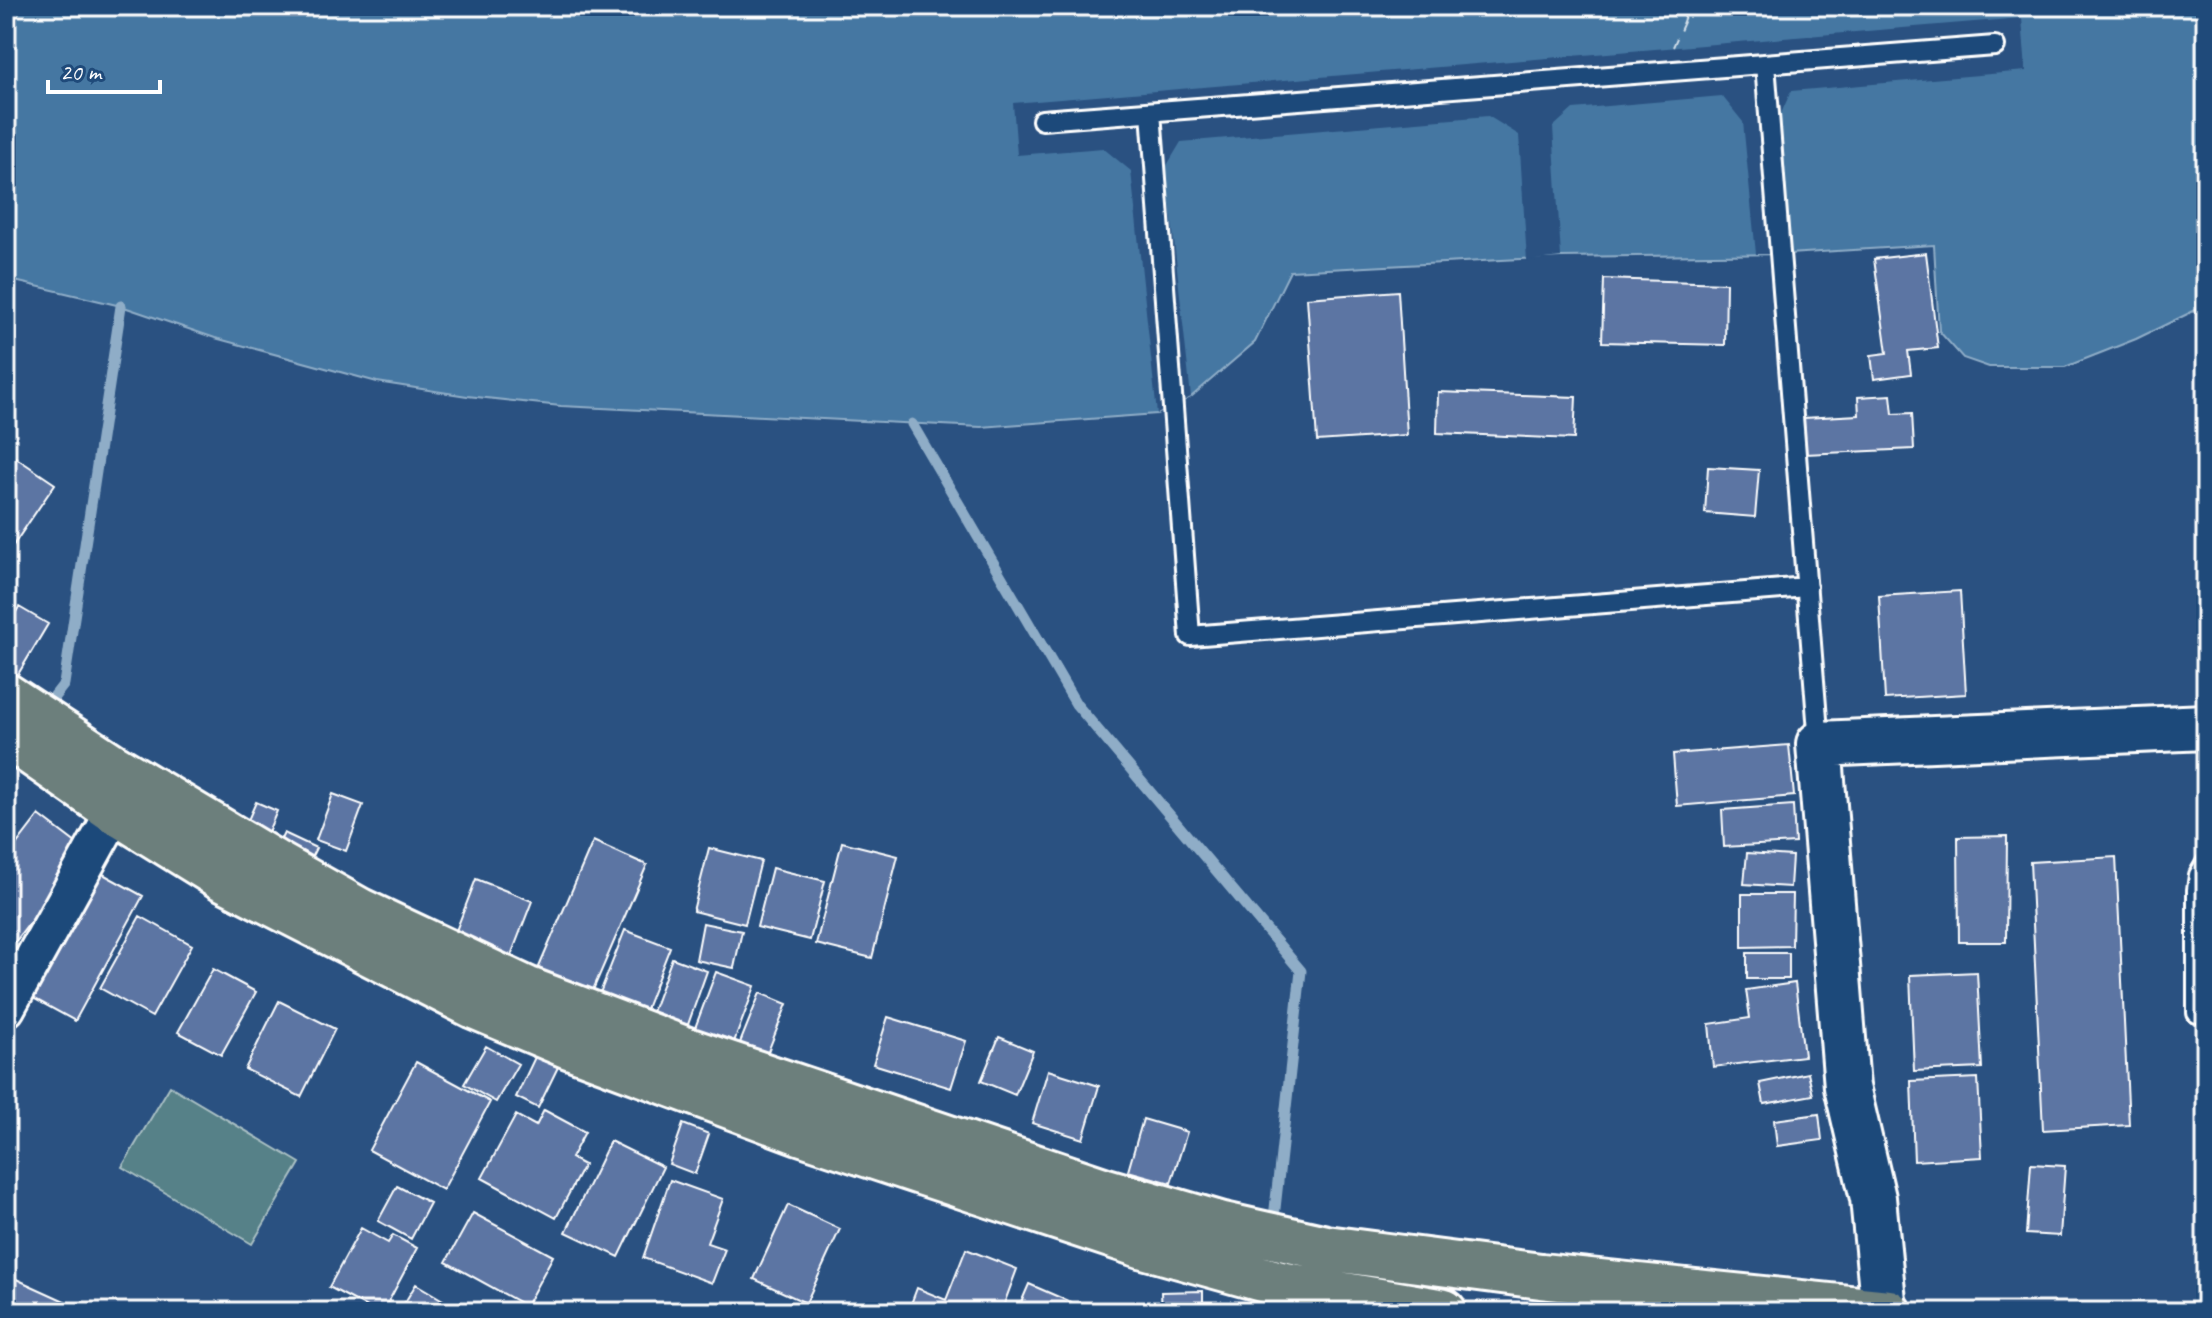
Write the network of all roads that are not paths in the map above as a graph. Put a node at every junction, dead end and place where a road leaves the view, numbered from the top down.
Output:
1 (1995, 46) dead end
2 (1765, 64) junction
3 (1151, 112) junction
4 (1042, 120) dead end
5 (1807, 587) junction
6 (10, 712) edge
7 (2206, 727) edge
8 (1819, 744) junction
9 (106, 790) junction
10 (2206, 863) edge
11 (6, 1008) edge
12 (2197, 1013) dead end
13 (1296, 1243) junction
14 (1291, 1294) edge
15 (1539, 1294) edge
16 (1444, 1312) edge
17 (1885, 1312) edge

1 - 2 lane
2 - 3 lane
2 - 5 lane
3 - 4 lane
3 - 5 lane
5 - 8 lane
6 - 9 highway
7 - 8 street
8 - 17 street
9 - 11 street
9 - 13 highway
9 - 14 highway
10 - 12 lane
13 - 14 street
13 - 15 highway
14 - 16 highway
15 - 17 highway

